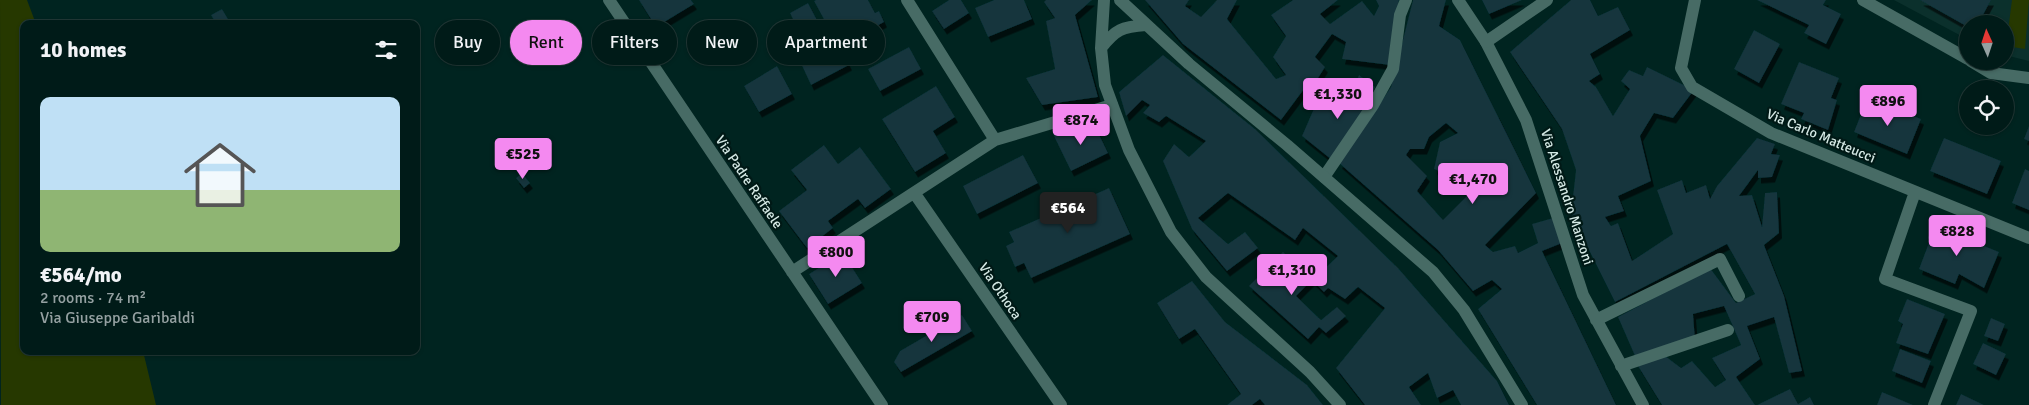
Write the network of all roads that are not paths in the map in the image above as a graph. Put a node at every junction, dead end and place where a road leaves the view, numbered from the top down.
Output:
1 (609, 0) edge
2 (907, 0) edge
3 (1104, 0) edge
4 (1120, 0) edge
5 (1406, 0) edge
6 (1458, 0) edge
7 (1547, 0) edge
8 (1694, 0) edge
9 (1863, 0) edge
10 (1146, 25) junction
11 (1486, 42) junction
12 (1101, 48) junction
13 (1959, 54) edge
14 (1986, 70) edge
15 (2029, 78) edge
16 (1112, 105) junction
17 (995, 140) junction
18 (1324, 178) junction
19 (1915, 192) junction
20 (915, 194) junction
21 (2029, 238) edge
22 (792, 272) junction
23 (1739, 296) dead end
24 (1596, 320) junction
25 (1728, 330) dead end
26 (1621, 366) junction
27 (882, 405) edge
28 (1061, 405) edge
29 (1340, 405) edge
30 (1522, 405) edge
31 (1643, 405) edge
32 (1934, 405) edge

1 - 22 street, Via Padre Raffaele
2 - 17 street
3 - 12 street
4 - 10 street
5 - 18 street
6 - 11 street, Via Alessandro Manzoni
7 - 11 street
8 - 19 street, Via Carlo Matteucci
9 - 13 street
10 - 12 street
10 - 18 street
11 - 24 street, Via Alessandro Manzoni
12 - 16 street
14 - 15 street
16 - 17 street
16 - 29 street
17 - 20 street
18 - 30 street
19 - 21 street, Via Carlo Matteucci
19 - 32 street
20 - 22 street
20 - 28 street, Via Othoca
22 - 27 street, Via Padre Raffaele
23 - 24 street
24 - 26 street, Via Alessandro Manzoni
25 - 26 street
26 - 31 street, Via Alessandro Manzoni

